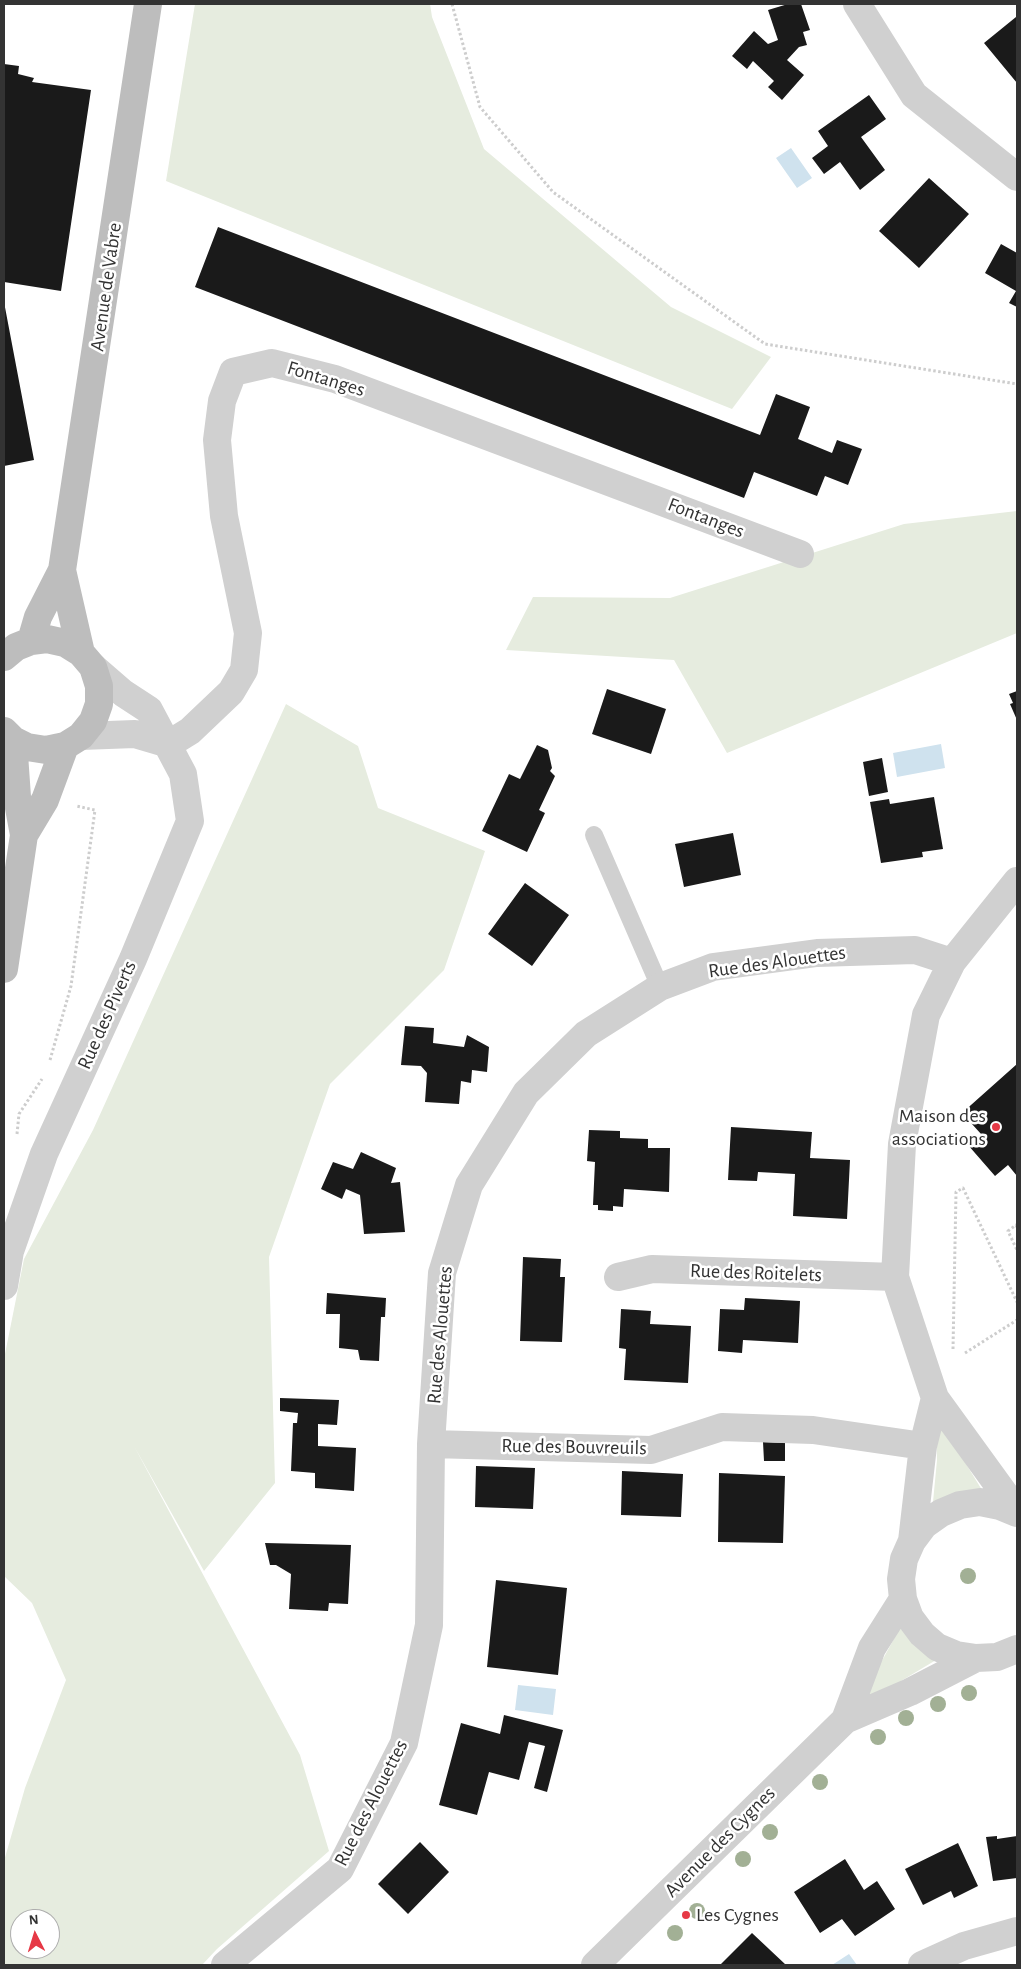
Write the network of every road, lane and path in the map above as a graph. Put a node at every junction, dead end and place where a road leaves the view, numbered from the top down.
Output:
1 (148, 4) edge
2 (452, 4) edge
3 (857, 4) edge
4 (1017, 177) edge
5 (1017, 384) edge
6 (800, 554) dead end
7 (62, 570) junction
8 (14, 649) edge
9 (87, 660) junction
10 (8, 736) edge
11 (73, 741) junction
12 (169, 744) junction
13 (45, 800) junction
14 (594, 835) dead end
15 (24, 836) junction
16 (1017, 881) edge
17 (952, 962) junction
18 (4, 969) edge
19 (660, 987) junction
20 (48, 1070) dead end
21 (43, 1077) dead end
22 (44, 1154) junction
23 (1017, 1227) edge
24 (1017, 1250) edge
25 (618, 1277) dead end
26 (895, 1277) junction
27 (4, 1286) edge
28 (1017, 1302) edge
29 (1017, 1320) edge
30 (953, 1350) dead end
31 (965, 1353) dead end
32 (935, 1398) junction
33 (430, 1444) junction
34 (923, 1446) junction
35 (1017, 1512) edge
36 (912, 1541) junction
37 (903, 1599) junction
38 (1017, 1649) edge
39 (976, 1658) junction
40 (845, 1720) junction
41 (1017, 1931) edge
42 (225, 1965) edge
43 (595, 1965) edge
44 (922, 1965) edge

1 - 7 main road, Avenue de Vabre
2 - 5 path
3 - 4 street
6 - 12 street, Fontanges
7 - 8 main road, Avenue de Vabre
7 - 9 main road, Avenue de Vabre
8 - 9 main road
9 - 11 main road, Avenue de Vabre
9 - 12 street, Rue des Piverts
10 - 11 main road
10 - 15 main road
11 - 12 street
11 - 13 main road
12 - 22 street, Rue des Piverts
13 - 15 main road
13 - 20 path
14 - 19 lane
15 - 18 main road
16 - 17 street
17 - 19 street, Rue des Alouettes
17 - 26 street
19 - 33 street, Rue des Alouettes
21 - 22 path
22 - 27 street, Rue des Piverts
23 - 24 path
25 - 26 street, Rue des Roitelets
26 - 32 street
28 - 30 path
29 - 31 path
32 - 34 street
32 - 35 street
33 - 34 street, Rue des Bouvreuils
33 - 42 street, Rue des Alouettes
34 - 36 street
35 - 36 street
36 - 37 street
37 - 39 street
37 - 40 street, Avenue des Cygnes
38 - 39 street
39 - 40 street, Avenue des Cygnes
40 - 43 street, Avenue des Cygnes
41 - 44 street

